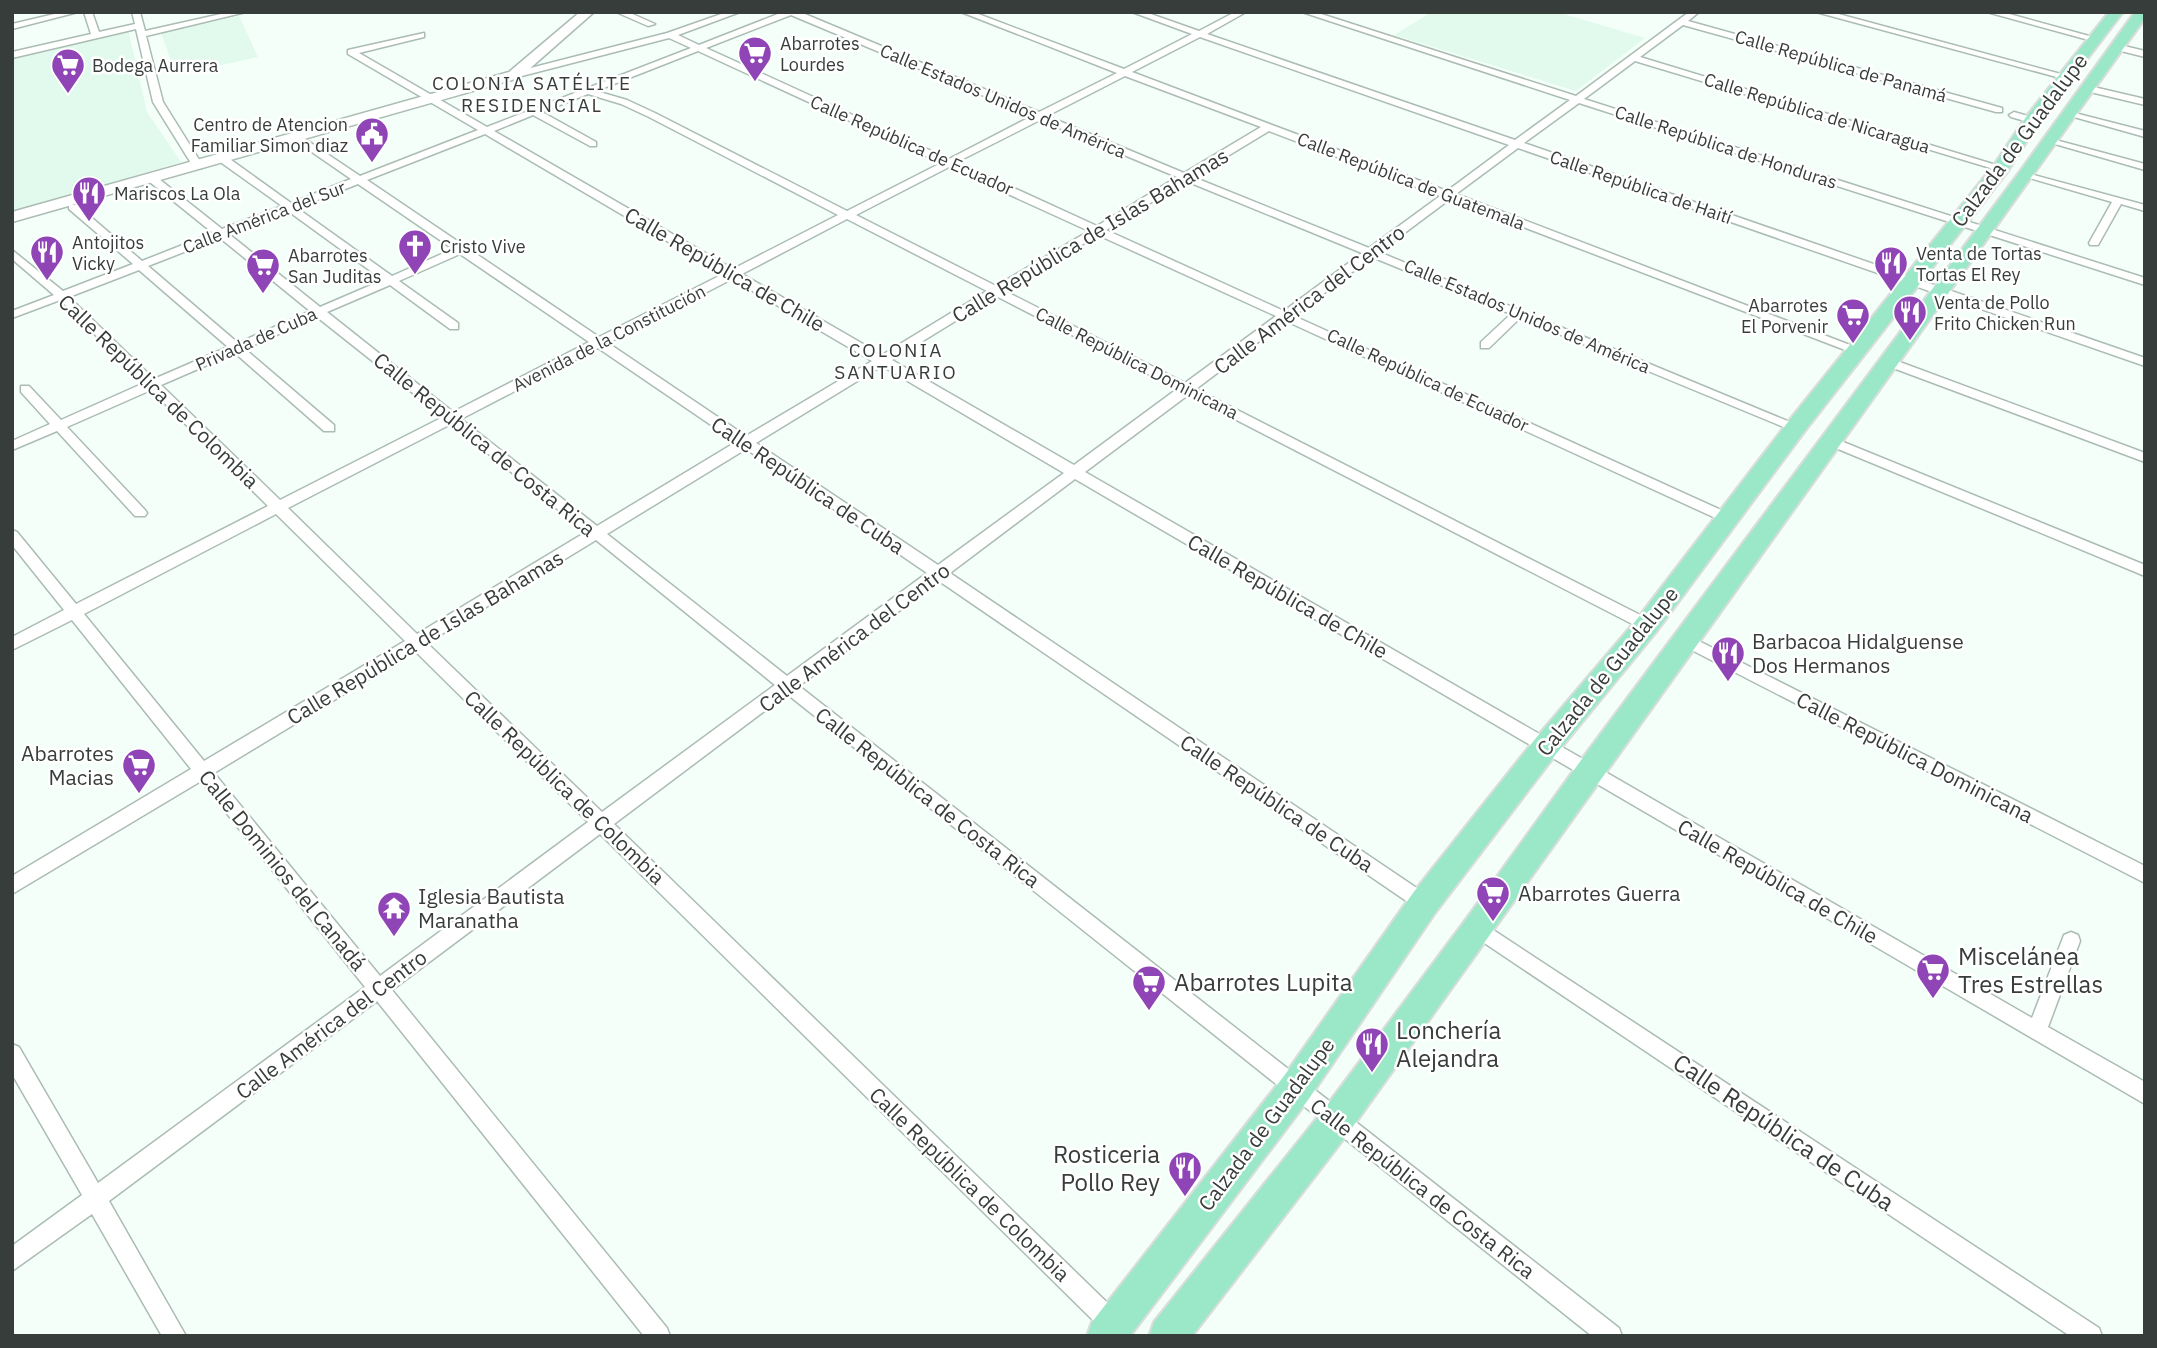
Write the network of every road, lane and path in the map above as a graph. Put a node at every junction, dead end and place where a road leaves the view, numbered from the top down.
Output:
1 (74, 12) edge
2 (88, 12) edge
3 (242, 12) edge
4 (588, 12) edge
5 (620, 12) edge
6 (736, 12) edge
7 (792, 12) edge
8 (965, 12) edge
9 (1136, 12) edge
10 (1242, 12) edge
11 (1306, 12) edge
12 (1820, 12) edge
13 (1991, 12) edge
14 (2116, 12) edge
15 (2144, 12) edge
16 (1689, 17) edge
17 (139, 23) edge
18 (651, 24) dead end
19 (12, 27) edge
20 (94, 33) junction
21 (1200, 34) junction
22 (421, 35) dead end
23 (670, 35) junction
24 (2106, 43) junction
25 (699, 48) junction
26 (12, 50) edge
27 (2145, 54) edge
28 (12, 55) edge
29 (1634, 58) junction
30 (508, 61) dead end
31 (1125, 73) junction
32 (514, 75) junction
33 (2076, 83) junction
34 (479, 85) junction
35 (587, 92) junction
36 (431, 99) junction
37 (1578, 100) junction
38 (2145, 102) edge
39 (1999, 110) dead end
40 (534, 112) junction
41 (2070, 113) junction
42 (1040, 117) junction
43 (1268, 127) junction
44 (486, 131) junction
45 (2145, 134) edge
46 (296, 137) junction
47 (2051, 140) junction
48 (593, 144) dead end
49 (1518, 144) junction
50 (223, 159) junction
51 (951, 163) junction
52 (198, 166) junction
53 (2145, 167) edge
54 (2001, 168) junction
55 (2027, 174) junction
56 (1185, 177) junction
57 (153, 179) junction
58 (359, 180) junction
59 (1449, 195) junction
60 (2118, 201) junction
61 (74, 207) junction
62 (290, 207) junction
63 (2145, 208) edge
64 (848, 215) junction
65 (12, 217) edge
66 (1957, 222) junction
67 (12, 225) edge
68 (1100, 229) junction
69 (1984, 230) junction
70 (222, 233) junction
71 (2094, 243) dead end
72 (461, 250) junction
73 (1373, 252) junction
74 (12, 253) edge
75 (142, 264) junction
76 (733, 274) junction
77 (391, 280) junction
78 (1911, 281) junction
79 (2145, 282) edge
80 (997, 291) junction
81 (1941, 291) junction
82 (62, 296) junction
83 (320, 312) junction
84 (1518, 314) junction
85 (12, 315) edge
86 (1288, 315) junction
87 (454, 326) dead end
88 (599, 343) junction
89 (1485, 345) dead end
90 (236, 348) junction
91 (1857, 350) junction
92 (882, 360) junction
93 (1889, 362) junction
94 (2145, 362) edge
95 (153, 384) junction
96 (25, 389) dead end
97 (1188, 389) junction
98 (453, 418) junction
99 (59, 426) junction
100 (1796, 427) junction
101 (329, 428) dead end
102 (1831, 442) junction
103 (746, 443) junction
104 (12, 446) edge
105 (2145, 458) edge
106 (1075, 472) junction
107 (279, 508) junction
108 (140, 513) dead end
109 (1727, 518) junction
110 (597, 533) junction
111 (12, 535) edge
112 (2145, 570) edge
113 (939, 574) junction
114 (75, 612) junction
115 (1647, 625) junction
116 (1685, 639) junction
117 (416, 642) junction
118 (12, 644) edge
119 (788, 686) junction
120 (1546, 746) junction
121 (203, 771) junction
122 (1588, 771) junction
123 (602, 824) junction
124 (2145, 875) edge
125 (12, 886) edge
126 (1423, 903) junction
127 (1478, 928) junction
128 (2071, 941) dead end
129 (379, 988) junction
130 (2037, 1031) junction
131 (12, 1054) edge
132 (1296, 1088) junction
133 (2145, 1094) edge
134 (1337, 1119) junction
135 (94, 1199) junction
136 (12, 1260) edge
137 (1110, 1330) edge
138 (175, 1336) edge
139 (659, 1336) edge
140 (1168, 1336) edge
141 (1611, 1336) edge
142 (2091, 1336) edge

1 - 19 street
2 - 20 street
3 - 17 street
4 - 32 main road
5 - 18 street
6 - 23 street
7 - 25 street, Calle América del Sur
7 - 42 street, Calle Estados Unidos de América
8 - 31 street, Calle República de Guatemala
9 - 21 street, Calle República de Haití
10 - 21 street, Avenida de la Constitución
11 - 37 street, Calle República de Honduras
12 - 33 street
13 - 24 street
14 - 24 main road, Calzada de Guadalupe
15 - 24 main road, Calzada de Guadalupe
16 - 29 street, Calle América del Centro
16 - 39 street, Calle República de Panamá
17 - 20 street
17 - 52 street
20 - 26 street
20 - 28 street
21 - 31 street, Avenida de la Constitución
21 - 49 street, Calle República de Haití
22 - 36 street, Calle República de Chile
23 - 25 street, Calle República de Ecuador
23 - 32 street
24 - 27 street
24 - 33 main road, Calzada de Guadalupe
25 - 35 street, Calle América del Sur
25 - 51 street, Calle República de Ecuador
29 - 37 street, Calle América del Centro
29 - 54 street, Calle República de Nicaragua
30 - 34 main road
31 - 42 street, Avenida de la Constitución
31 - 43 street, Calle República de Guatemala
32 - 34 main road
33 - 38 street
33 - 41 main road, Calzada de Guadalupe
33 - 54 main road, Calzada de Guadalupe
34 - 36 main road
35 - 40 street, Calle América del Sur
35 - 64 street, Calle República Dominicana
36 - 44 street, Calle República de Chile
36 - 46 main road
37 - 49 street, Calle América del Centro
37 - 66 street, Calle República de Honduras
40 - 44 street, Calle América del Sur
40 - 48 street
41 - 45 street
41 - 47 main road, Calzada de Guadalupe
42 - 51 street, Avenida de la Constitución
42 - 56 street, Calle Estados Unidos de América
43 - 56 street, Calle República de Islas Bahamas
43 - 59 street, Calle República de Guatemala
44 - 58 street, Calle América del Sur
44 - 76 street, Calle República de Chile
46 - 50 main road
46 - 58 street, Calle República de Cuba
47 - 53 street
47 - 55 main road, Calzada de Guadalupe
49 - 59 street, Calle América del Centro
49 - 78 street, Calle República de Haití
50 - 52 main road
50 - 62 street
51 - 64 street, Avenida de la Constitución
51 - 68 street, Calle República de Ecuador
52 - 57 main road
54 - 66 main road, Calzada de Guadalupe
55 - 60 street
55 - 69 main road, Calzada de Guadalupe
56 - 68 street, Calle República de Islas Bahamas
56 - 73 street, Calle Estados Unidos de América
57 - 61 main road
57 - 65 main road
57 - 70 street, Calle República de Costa Rica
58 - 62 street, Calle América del Sur
58 - 72 street, Calle República de Cuba
59 - 73 street, Calle América del Centro
59 - 91 street, Calle República de Guatemala
60 - 63 street
60 - 71 street
61 - 67 main road
61 - 75 street
62 - 70 street, Calle América del Sur
62 - 77 street
64 - 76 street, Avenida de la Constitución
64 - 80 street, Calle República Dominicana
66 - 69 street, Calle República de Honduras
66 - 78 main road, Calzada de Guadalupe
68 - 80 street, Calle República de Islas Bahamas
68 - 86 street, Calle República de Ecuador
69 - 79 street, Calle República de Honduras
69 - 81 main road, Calzada de Guadalupe
70 - 75 street, Calle América del Sur
70 - 83 street, Calle República de Costa Rica
72 - 77 street, Privada de Cuba
72 - 88 street, Calle República de Cuba
73 - 84 street, Calle Estados Unidos de América
73 - 86 street, Calle América del Centro
74 - 82 street, Calle República de Colombia
75 - 82 street, Calle América del Sur
75 - 90 street
76 - 88 street, Avenida de la Constitución
76 - 92 street, Calle República de Chile
77 - 83 street, Privada de Cuba
77 - 87 street
78 - 81 street, Calle República de Haití
78 - 91 main road, Calzada de Guadalupe
80 - 92 street, Calle República de Islas Bahamas
80 - 97 street, Calle República Dominicana
81 - 93 main road, Calzada de Guadalupe
81 - 94 street, Calle República de Haití
82 - 85 street, Calle América del Sur
82 - 95 street, Calle República de Colombia
83 - 90 street, Privada de Cuba
83 - 98 street, Calle República de Costa Rica
84 - 89 street
84 - 100 street, Calle Estados Unidos de América
86 - 97 street, Calle América del Centro
86 - 109 street, Calle República de Ecuador
88 - 98 street, Avenida de la Constitución
88 - 103 street, Calle República de Cuba
90 - 95 street, Privada de Cuba
90 - 101 street
91 - 100 main road, Calzada de Guadalupe
92 - 103 street, Calle República de Islas Bahamas
92 - 106 street, Calle República de Chile
93 - 102 main road, Calzada de Guadalupe
93 - 105 street
95 - 99 street, Privada de Cuba
95 - 107 street, Calle República de Colombia
96 - 99 street
97 - 106 street, Calle América del Centro
97 - 115 street, Calle República Dominicana
98 - 107 street, Avenida de la Constitución
98 - 110 street, Calle República de Costa Rica
99 - 104 street, Privada de Cuba
99 - 108 street
100 - 109 main road, Calzada de Guadalupe
102 - 112 street
102 - 116 main road, Calzada de Guadalupe
103 - 110 street, Calle República de Islas Bahamas
103 - 113 street, Calle República de Cuba
106 - 113 street, Calle América del Centro
106 - 120 street, Calle República de Chile
107 - 114 street, Avenida de la Constitución
107 - 117 street, Calle República de Colombia
109 - 115 main road, Calzada de Guadalupe
110 - 117 street, Calle República de Islas Bahamas
110 - 119 street, Calle República de Costa Rica
111 - 114 street, Calle Dominios del Canadá
113 - 119 street, Calle América del Centro
113 - 126 street, Calle República de Cuba
114 - 118 street, Avenida de la Constitución
114 - 121 street, Calle Dominios del Canadá
115 - 120 main road, Calzada de Guadalupe
116 - 122 main road, Calzada de Guadalupe
116 - 124 street, Calle República Dominicana
117 - 121 street, Calle República de Islas Bahamas
117 - 123 street, Calle República de Colombia
119 - 123 street, Calle América del Centro
119 - 132 street, Calle República de Costa Rica
120 - 122 street, Calle República de Chile
120 - 126 main road, Calzada de Guadalupe
121 - 125 street, Calle República de Islas Bahamas
121 - 129 street, Calle Dominios del Canadá
122 - 127 main road, Calzada de Guadalupe
122 - 130 street, Calle República de Chile
123 - 129 street, Calle América del Centro
123 - 137 street, Calle República de Colombia
126 - 132 main road, Calzada de Guadalupe
127 - 134 main road, Calzada de Guadalupe
127 - 142 street, Calle República de Cuba
128 - 130 street
129 - 135 street, Calle América del Centro
129 - 139 street, Calle Dominios del Canadá
130 - 133 street, Calle República de Chile
131 - 135 street
132 - 134 street, Calle República de Costa Rica
132 - 137 main road, Calzada de Guadalupe
134 - 140 main road, Calzada de Guadalupe
134 - 141 street, Calle República de Costa Rica
135 - 136 street, Calle América del Centro
135 - 138 street

